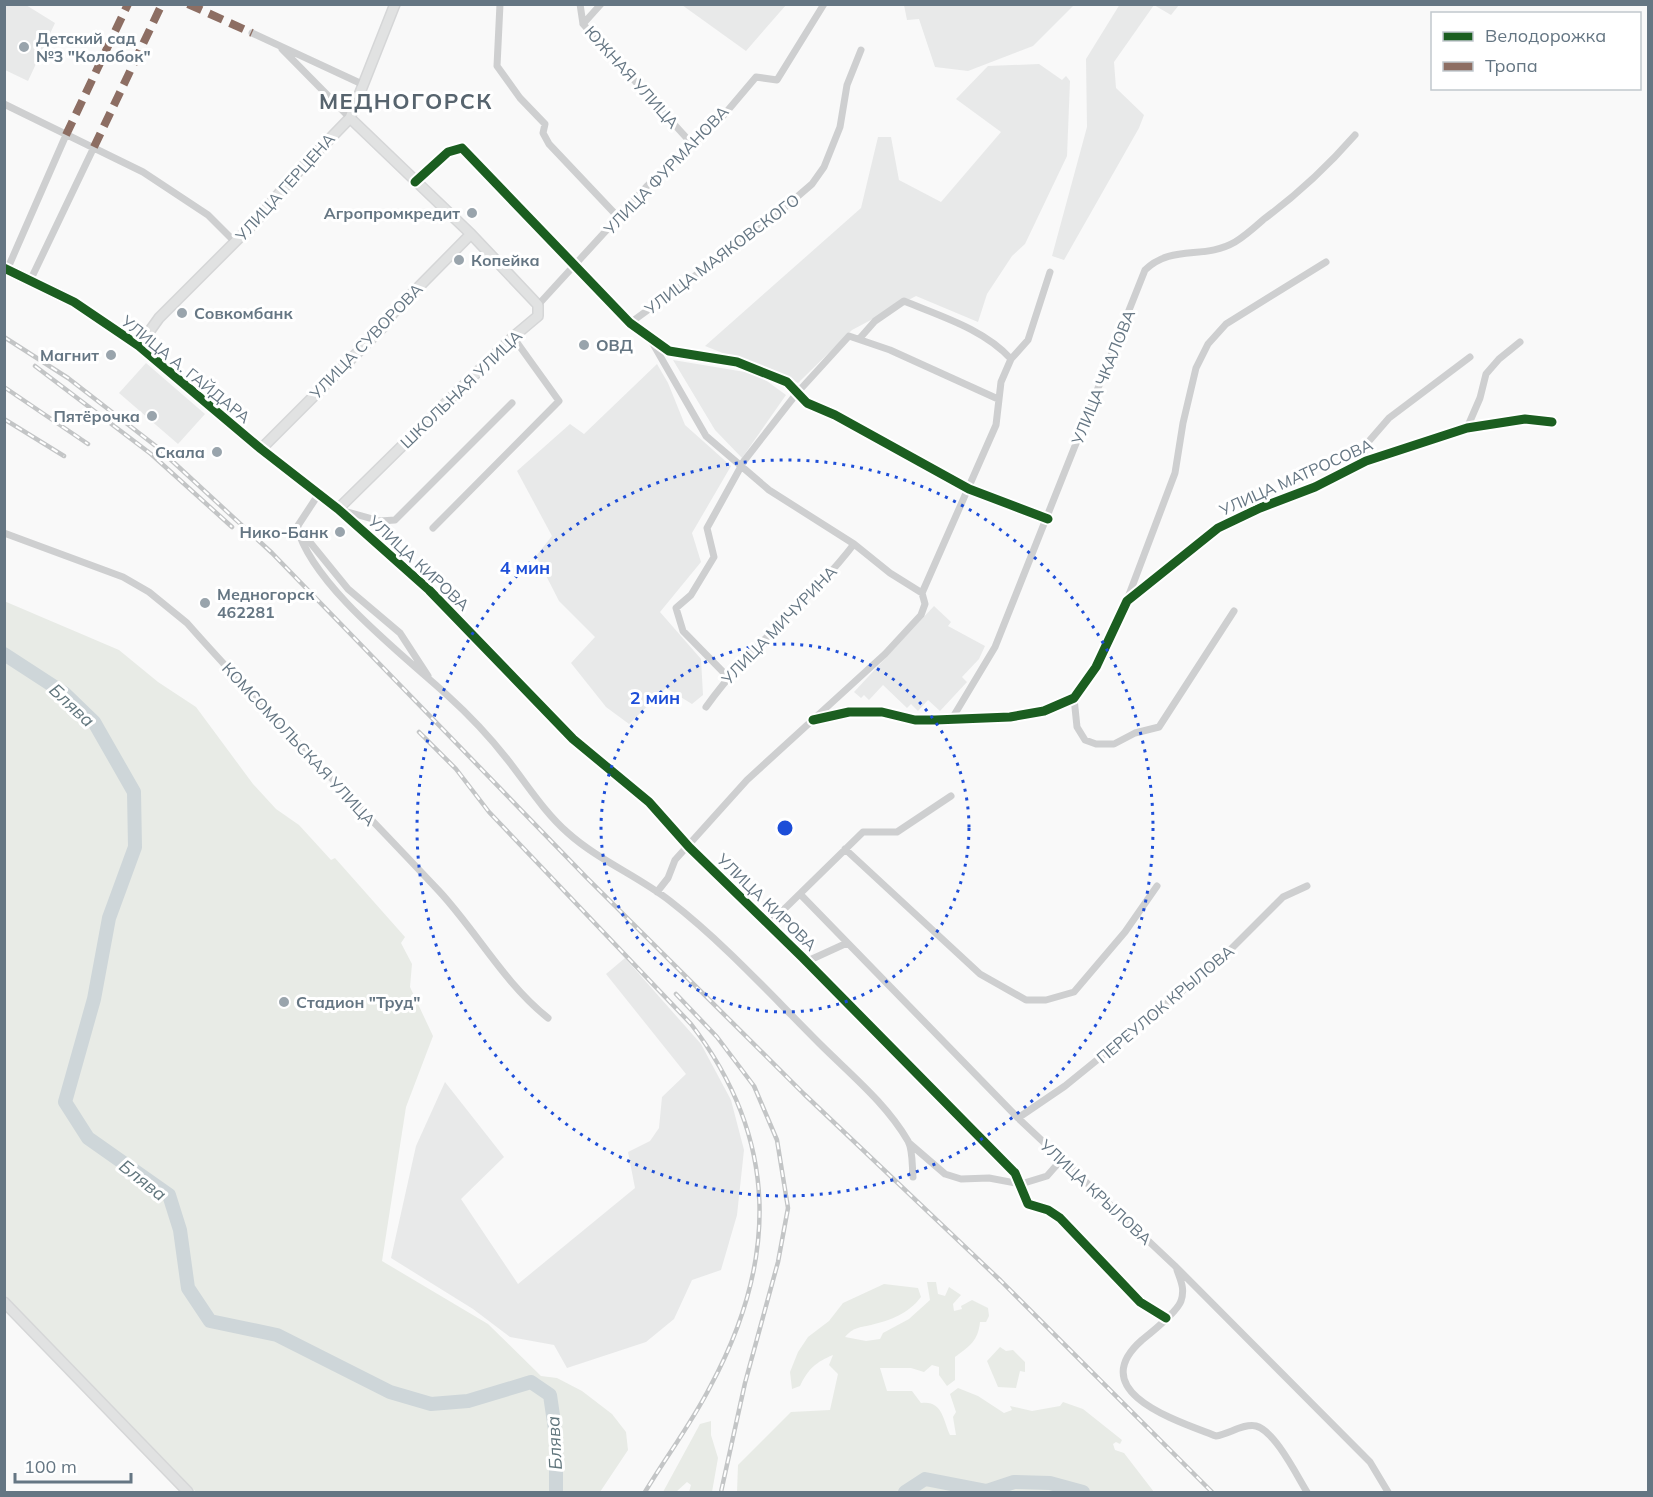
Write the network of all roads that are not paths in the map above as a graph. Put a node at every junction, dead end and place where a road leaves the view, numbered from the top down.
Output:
1 (395, 4) edge
2 (500, 4) edge
3 (580, 4) edge
4 (601, 4) edge
5 (824, 4) edge
6 (582, 24) junction
7 (252, 33) dead end
8 (278, 45) junction
9 (861, 50) dead end
10 (362, 84) junction
11 (4, 104) edge
12 (350, 118) junction
13 (66, 135) junction
14 (1355, 135) dead end
15 (693, 145) junction
16 (94, 147) junction
17 (415, 182) junction
18 (619, 218) junction
19 (471, 234) junction
20 (235, 242) junction
21 (1326, 262) dead end
22 (575, 266) junction
23 (6, 269) edge
24 (1050, 272) dead end
25 (30, 281) junction
26 (538, 304) junction
27 (630, 323) junction
28 (513, 337) junction
29 (860, 338) junction
30 (651, 340) junction
31 (1520, 342) dead end
32 (138, 346) junction
33 (1470, 357) dead end
34 (1011, 359) junction
35 (798, 393) junction
36 (998, 399) junction
37 (512, 403) dead end
38 (1552, 422) dead end
39 (1467, 428) junction
40 (261, 449) junction
41 (1366, 461) junction
42 (739, 465) junction
43 (969, 489) junction
44 (318, 495) junction
45 (338, 509) junction
46 (1048, 519) junction
47 (297, 526) junction
48 (433, 528) dead end
49 (4, 533) edge
50 (854, 544) junction
51 (921, 593) junction
52 (1127, 601) junction
53 (1234, 611) dead end
54 (728, 676) junction
55 (429, 679) junction
56 (1074, 698) junction
57 (706, 707) dead end
58 (953, 717) junction
59 (813, 720) junction
60 (951, 796) dead end
61 (689, 847) junction
62 (845, 849) junction
63 (1157, 886) dead end
64 (1307, 886) dead end
65 (657, 892) junction
66 (800, 894) junction
67 (768, 925) junction
68 (847, 943) junction
69 (812, 959) dead end
70 (548, 1018) dead end
71 (1018, 1118) junction
72 (909, 1143) junction
73 (1062, 1159) junction
74 (913, 1177) dead end
75 (1021, 1184) junction
76 (1175, 1266) junction
77 (4, 1302) edge
78 (1166, 1318) junction
79 (188, 1492) edge
80 (1307, 1492) edge
81 (1388, 1492) edge

1 - 10 street, УЛИЦА ГЕРЦЕНА
2 - 18 street
3 - 6 street, ЮЖНАЯ УЛИЦА
4 - 6 street
5 - 15 street, УЛИЦА ФУРМАНОВА
6 - 15 street, ЮЖНАЯ УЛИЦА
7 - 8 street
8 - 10 street
8 - 12 street
9 - 27 street, УЛИЦА МАЯКОВСКОГО
10 - 12 street, УЛИЦА ГЕРЦЕНА
11 - 13 street
12 - 17 street
12 - 20 street, УЛИЦА ГЕРЦЕНА
13 - 16 street
13 - 23 street
14 - 46 street, УЛИЦА ЧКАЛОВА
15 - 18 street, УЛИЦА ФУРМАНОВА
16 - 20 street
16 - 25 street
17 - 19 street
17 - 22 street
18 - 22 street, УЛИЦА ФУРМАНОВА
19 - 26 street
19 - 40 street, УЛИЦА СУВОРОВА
20 - 32 street, УЛИЦА ГЕРЦЕНА
21 - 52 street, УЛИЦА МАТРОСОВА
22 - 26 street, ШКОЛЬНАЯ УЛИЦА
22 - 27 street
23 - 25 street, УЛИЦА А. ГАЙДАРА
24 - 34 street
25 - 32 street, УЛИЦА А. ГАЙДАРА
26 - 28 street, ШКОЛЬНАЯ УЛИЦА
27 - 30 street
28 - 45 street, ШКОЛЬНАЯ УЛИЦА
28 - 48 street
29 - 34 street
29 - 35 street
29 - 36 street
30 - 35 street
30 - 42 street
31 - 39 street
32 - 40 street, УЛИЦА А. ГАЙДАРА
33 - 41 street, УЛИЦА МАТРОСОВА
34 - 36 street
35 - 42 street
35 - 43 street
36 - 43 street
37 - 45 street
38 - 39 street, УЛИЦА МАТРОСОВА
39 - 41 street, УЛИЦА МАТРОСОВА
40 - 44 street, УЛИЦА А. ГАЙДАРА
41 - 52 street, УЛИЦА МАТРОСОВА
42 - 50 street
42 - 54 street
43 - 46 street
43 - 51 street
44 - 45 street, УЛИЦА А. ГАЙДАРА
44 - 47 street
45 - 61 street, УЛИЦА КИРОВА
46 - 58 street, УЛИЦА ЧКАЛОВА
47 - 55 street
47 - 55 street
49 - 70 street, КОМСОМОЛЬСКАЯ УЛИЦА
50 - 51 street
50 - 54 street, УЛИЦА МИЧУРИНА
51 - 59 street
52 - 56 street, УЛИЦА МАТРОСОВА
53 - 56 street
54 - 57 street, УЛИЦА МИЧУРИНА
55 - 65 street
56 - 58 street
58 - 59 street
59 - 61 street
60 - 62 street
61 - 65 street
61 - 67 street, УЛИЦА КИРОВА
62 - 63 street
62 - 66 street
64 - 71 street, ПЕРЕУЛОК КРЫЛОВА
65 - 72 street
66 - 67 street
66 - 68 street, УЛИЦА КРЫЛОВА
67 - 75 street, УЛИЦА КИРОВА
68 - 69 street
68 - 71 street, УЛИЦА КРЫЛОВА
71 - 73 street, УЛИЦА КРЫЛОВА
72 - 74 street
72 - 75 street
73 - 75 street
73 - 76 street, УЛИЦА КРЫЛОВА
75 - 78 street, УЛИЦА КИРОВА
76 - 78 street
76 - 81 street, УЛИЦА КРЫЛОВА
77 - 79 street
78 - 80 street

